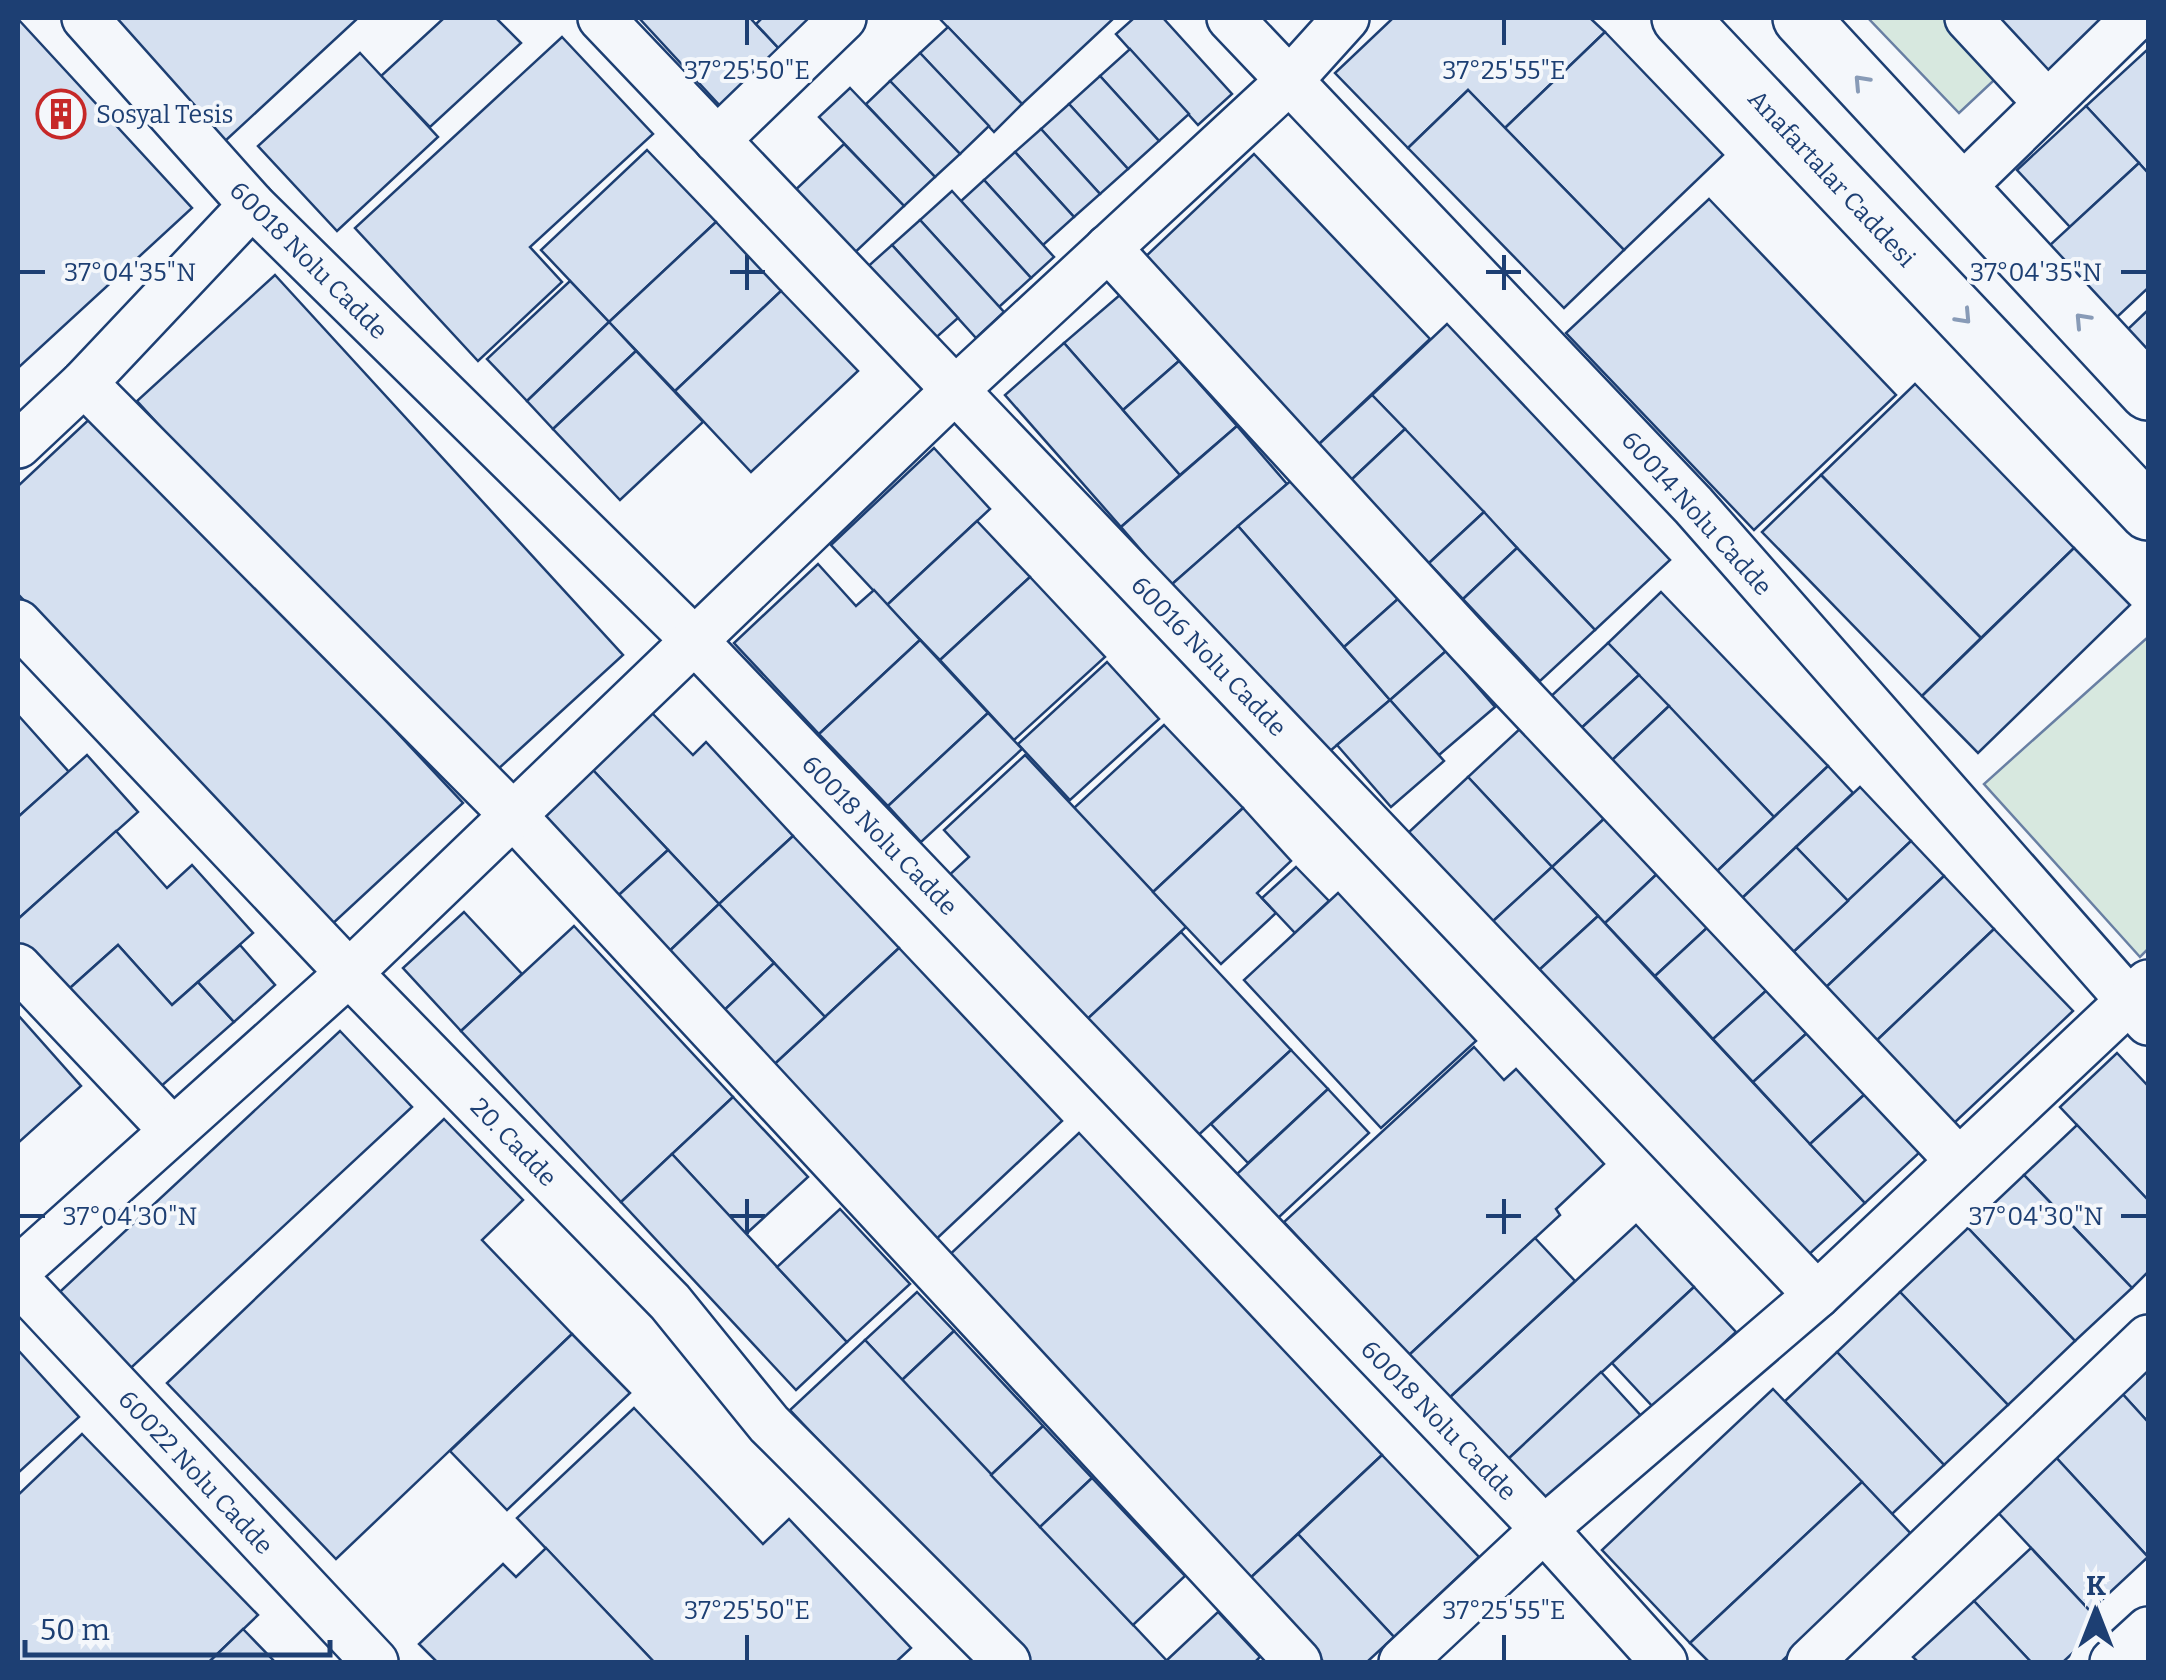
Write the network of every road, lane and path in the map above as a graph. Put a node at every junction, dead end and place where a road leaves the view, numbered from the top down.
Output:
1 (85, 18) edge
2 (601, 18) edge
3 (843, 18) edge
4 (1230, 18) edge
5 (1346, 18) edge
6 (1680, 18) edge
7 (1801, 18) edge
8 (1968, 18) edge
9 (2136, 18) edge
10 (1290, 80) junction
11 (2046, 102) junction
12 (717, 140) junction
13 (1960, 189) junction
14 (252, 205) junction
15 (1108, 248) junction
16 (84, 383) junction
17 (955, 390) junction
18 (2148, 392) edge
19 (18, 445) edge
20 (2148, 512) edge
21 (18, 623) edge
22 (693, 639) junction
23 (512, 814) junction
24 (18, 967) edge
25 (349, 973) junction
26 (2142, 1002) edge
27 (172, 1130) junction
28 (1958, 1161) junction
29 (18, 1270) edge
30 (18, 1281) edge
31 (1817, 1295) junction
32 (2148, 1338) edge
33 (1544, 1529) junction
34 (2148, 1630) edge
35 (375, 1662) edge
36 (1007, 1662) edge
37 (1298, 1662) edge
38 (1402, 1662) edge
39 (1664, 1662) edge
40 (1810, 1662) edge
41 (2113, 1662) edge

1 - 14 street, 60018 Nolu Cadde
2 - 12 street, 60016 Nolu Cadde
3 - 12 street
4 - 10 street, 60014 Nolu Cadde
5 - 10 street
6 -> 20 main road, Anafartalar Caddesi
13 -> 7 main road
8 - 11 street
9 - 11 street
10 - 15 street
10 - 26 street, 60014 Nolu Cadde
11 - 13 street
12 - 17 street, 60016 Nolu Cadde
18 -> 13 main road
14 - 16 street
14 - 22 street, 60018 Nolu Cadde
15 - 17 street
15 - 28 street
16 - 19 street
16 - 23 street
17 - 22 street
17 - 31 street, 60016 Nolu Cadde
21 - 25 street, 20. Cadde
22 - 23 street
22 - 33 street, 60018 Nolu Cadde
23 - 25 street
23 - 37 street
24 - 27 street
25 - 27 street
25 - 36 street, 20. Cadde
26 - 28 street
27 - 29 street
28 - 31 street
30 - 35 street, 60022 Nolu Cadde
31 - 33 street
32 - 40 street
33 - 38 street
33 - 39 street, 60018 Nolu Cadde
34 - 41 street

